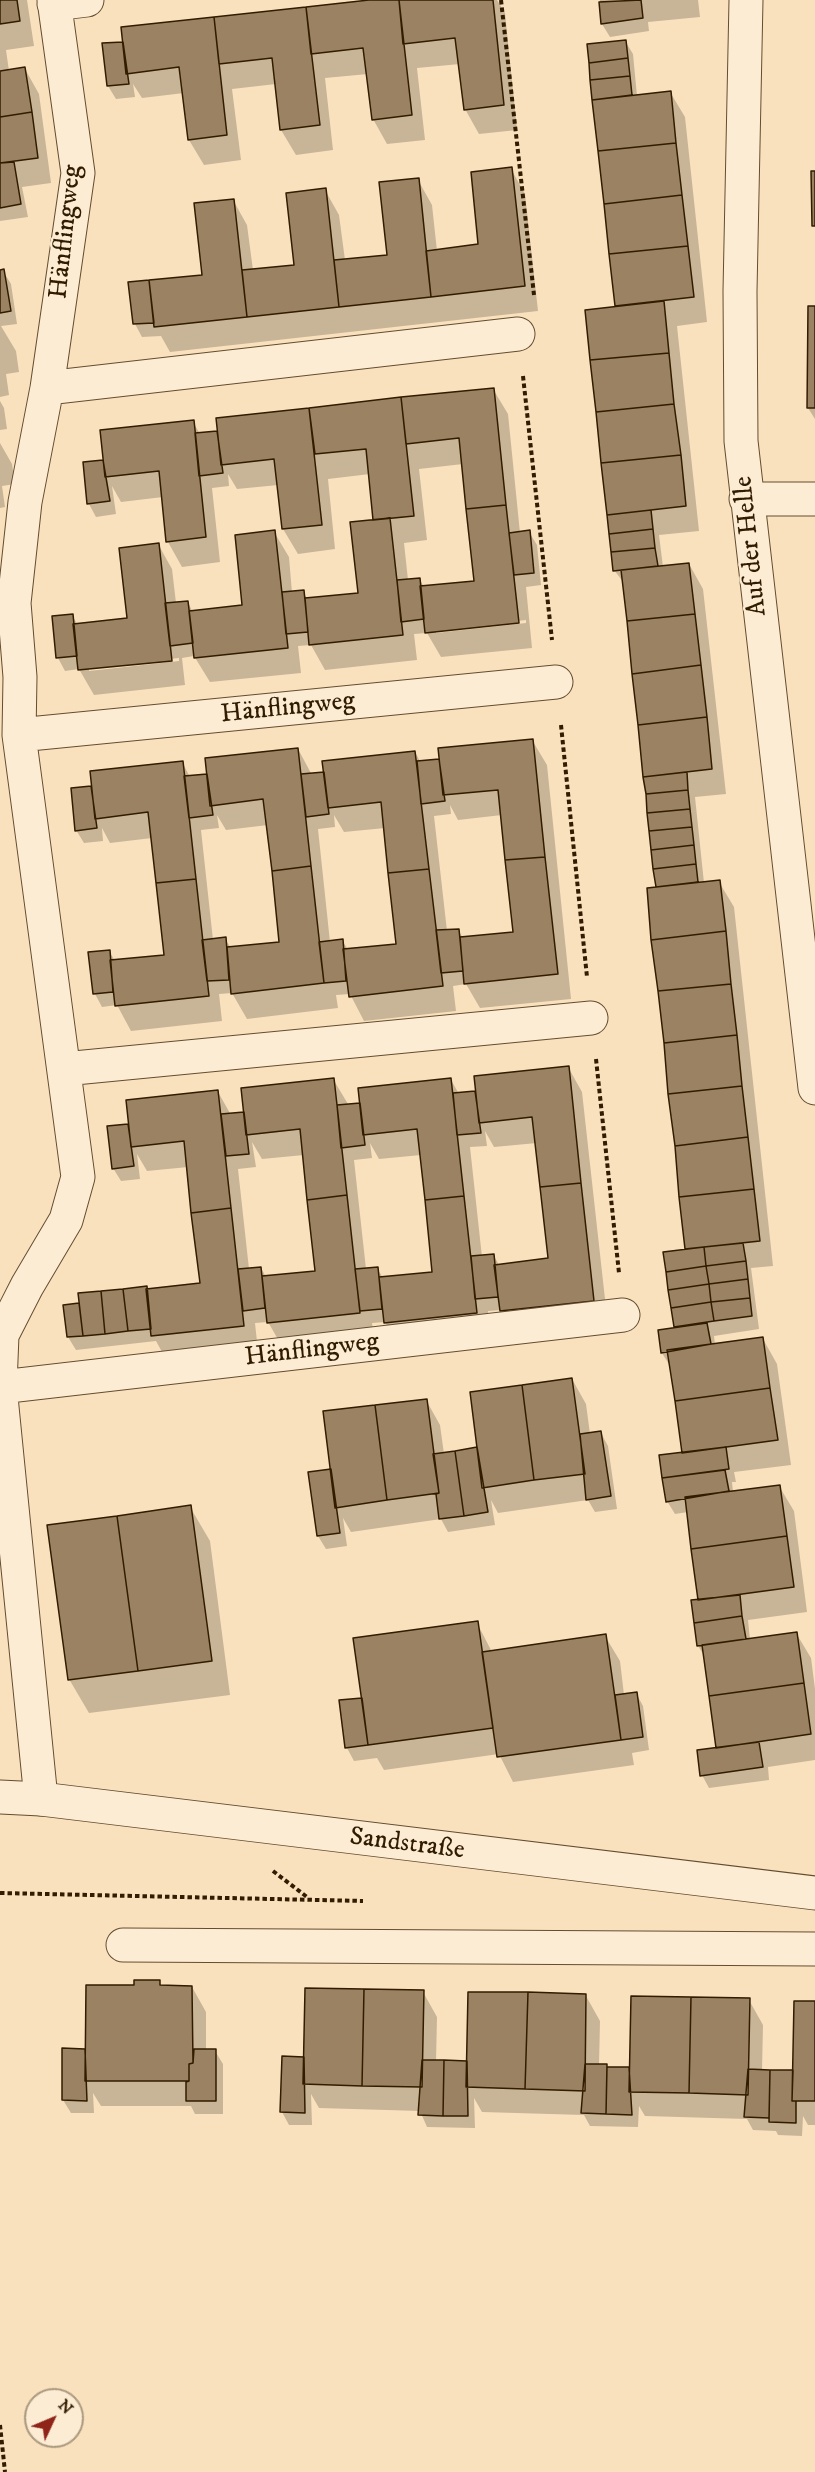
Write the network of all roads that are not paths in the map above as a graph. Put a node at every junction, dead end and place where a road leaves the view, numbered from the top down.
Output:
1 (87, 0) edge
2 (746, 0) edge
3 (54, 2) edge
4 (518, 334) dead end
5 (48, 388) junction
6 (746, 499) junction
7 (815, 499) edge
8 (10, 678) edge
9 (556, 682) dead end
10 (20, 735) junction
11 (591, 1018) dead end
12 (64, 1069) junction
13 (815, 1088) edge
14 (623, 1315) dead end
15 (0, 1386) edge
16 (0, 1797) edge
17 (41, 1800) junction
18 (815, 1893) edge
19 (123, 1945) dead end
20 (815, 1949) edge

1 - 3 street, Hänflingweg
2 - 6 street, Auf der Helle
3 - 5 street, Hänflingweg
4 - 5 street
5 - 8 street, Hänflingweg
6 - 7 street
6 - 13 street, Auf der Helle
8 - 10 street, Hänflingweg
9 - 10 street, Hänflingweg
10 - 12 street, Hänflingweg
11 - 12 street
12 - 15 street, Hänflingweg
14 - 15 street, Hänflingweg
15 - 17 street, Hänflingweg
16 - 17 street, Sandstraße
17 - 18 street, Sandstraße
19 - 20 street

